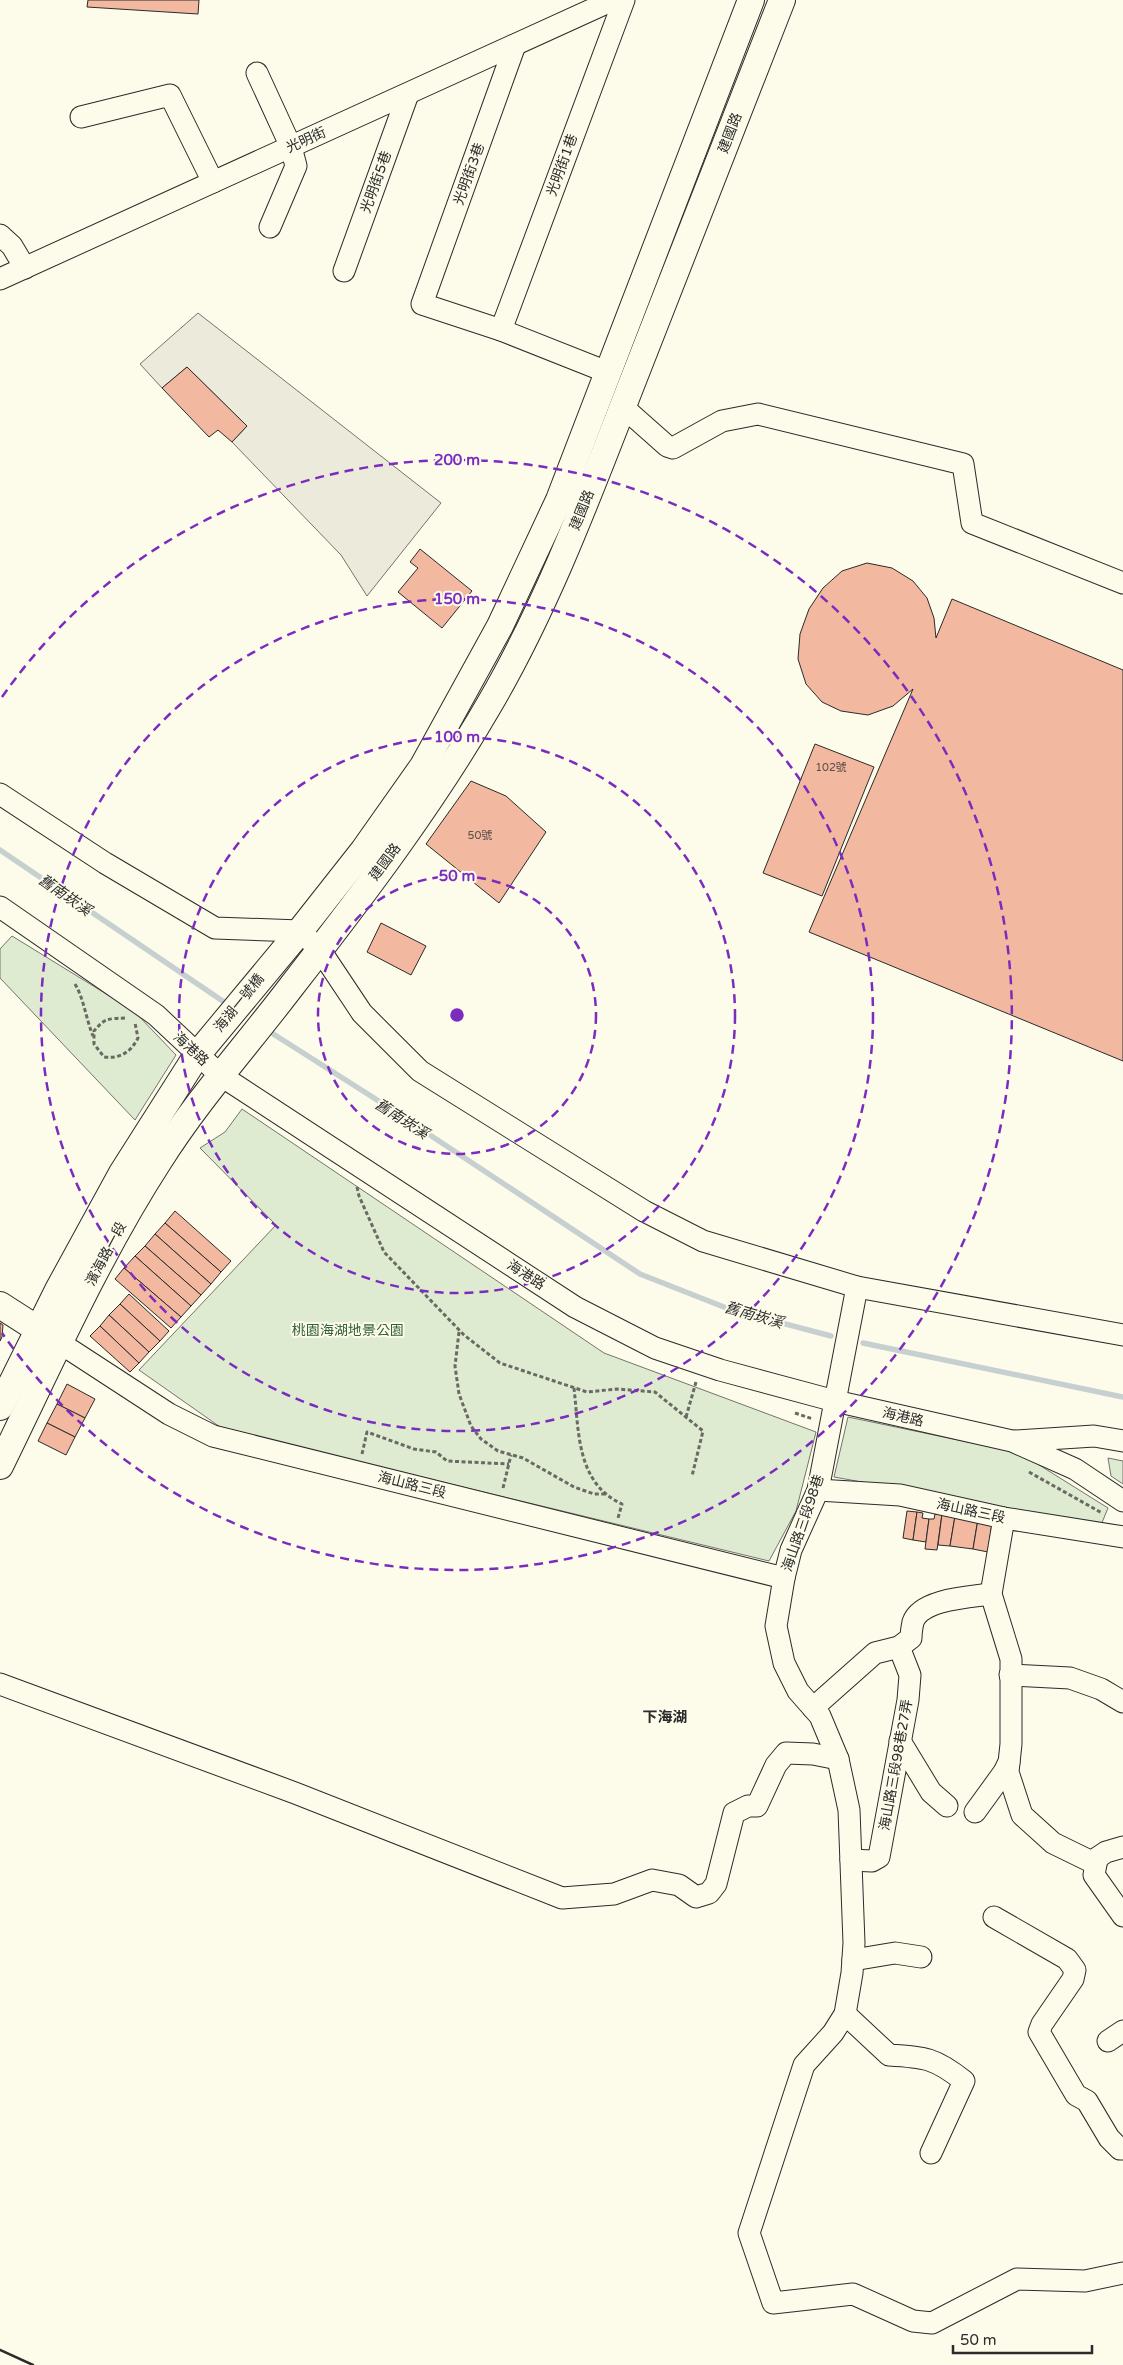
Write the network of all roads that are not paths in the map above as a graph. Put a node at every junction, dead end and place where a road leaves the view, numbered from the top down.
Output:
1 (613, 0) edge
2 (624, 0) edge
3 (751, 0) edge
4 (782, 0) edge
5 (515, 45) junction
6 (256, 72) dead end
7 (408, 94) junction
8 (81, 117) dead end
9 (291, 146) junction
10 (213, 182) junction
11 (270, 227) dead end
12 (0, 235) edge
13 (26, 268) junction
14 (344, 271) dead end
15 (0, 279) edge
16 (501, 330) junction
17 (607, 372) junction
18 (623, 407) junction
19 (1123, 583) edge
20 (0, 794) edge
21 (0, 907) edge
22 (300, 931) junction
23 (320, 950) junction
24 (273, 962) joint
25 (204, 1047) junction
26 (228, 1066) junction
27 (857, 1287) junction
28 (0, 1305) edge
29 (1123, 1335) edge
30 (50, 1336) junction
31 (835, 1401) junction
32 (0, 1407) edge
33 (1012, 1441) junction
34 (1123, 1441) edge
35 (0, 1466) edge
36 (818, 1490) junction
37 (1123, 1501) edge
38 (1004, 1518) junction
39 (1123, 1538) edge
40 (784, 1578) junction
41 (991, 1594) junction
42 (899, 1647) junction
43 (1010, 1675) junction
44 (0, 1684) edge
45 (1123, 1702) edge
46 (813, 1708) junction
47 (900, 1741) junction
48 (838, 1759) junction
49 (1009, 1762) junction
50 (947, 1806) dead end
51 (974, 1812) dead end
52 (1123, 1847) edge
53 (851, 1860) junction
54 (1096, 1864) junction
55 (1123, 1916) edge
56 (994, 1917) dead end
57 (921, 1957) dead end
58 (853, 1960) junction
59 (845, 2014) junction
60 (1122, 2152) edge
61 (931, 2153) dead end
62 (1123, 2273) edge

1 - 5 street, 光明街
2 - 16 street, 光明街1巷
3 - 17 main road, 建國路
4 - 18 main road, 建國路
5 - 7 street, 光明街
5 - 16 street, 光明街3巷
6 - 9 street
7 - 9 street, 光明街
7 - 14 street, 光明街5巷
8 - 10 street
9 - 10 street, 光明街
9 - 11 street
10 - 13 street, 光明街
12 - 13 street
13 - 15 street, 光明街
16 - 17 street
17 - 22 main road, 建國路
18 - 19 street
18 - 23 main road, 建國路
20 - 22 street
21 - 25 street, 海港路
22 - 23 street
22 - 24 main road, 建國路
23 - 26 main road, 建國路
23 - 27 street
24 - 25 main road, 海湖一號橋
25 - 26 street, 海港路
25 - 30 main road, 濱海路一段
26 - 30 main road, 濱海路一段
26 - 31 street, 海港路
27 - 29 street
27 - 31 street, 海山路三段98巷
28 - 30 main road
30 - 32 main road, 濱海路一段
30 - 35 main road, 濱海路一段
30 - 40 street, 海山路三段
31 - 33 street, 海港路
31 - 36 street, 海山路三段98巷
33 - 34 street
33 - 37 street, 海港路
36 - 38 street, 海山路三段
36 - 40 street, 海山路三段98巷
38 - 39 street, 海山路三段
38 - 41 street
40 - 46 street, 海山路三段98巷
41 - 42 street
41 - 43 street
42 - 46 street
42 - 47 street, 海山路三段98巷27弄
43 - 45 street
43 - 49 street
44 - 48 street
46 - 48 street, 海山路三段98巷
47 - 50 street
47 - 53 street, 海山路三段98巷27弄
48 - 53 street, 海山路三段98巷
49 - 51 street
49 - 54 street
52 - 54 street
53 - 58 street, 海山路三段98巷
54 - 55 street
56 - 60 street
57 - 58 street
58 - 59 street, 海山路三段98巷
59 - 61 street
59 - 62 street

